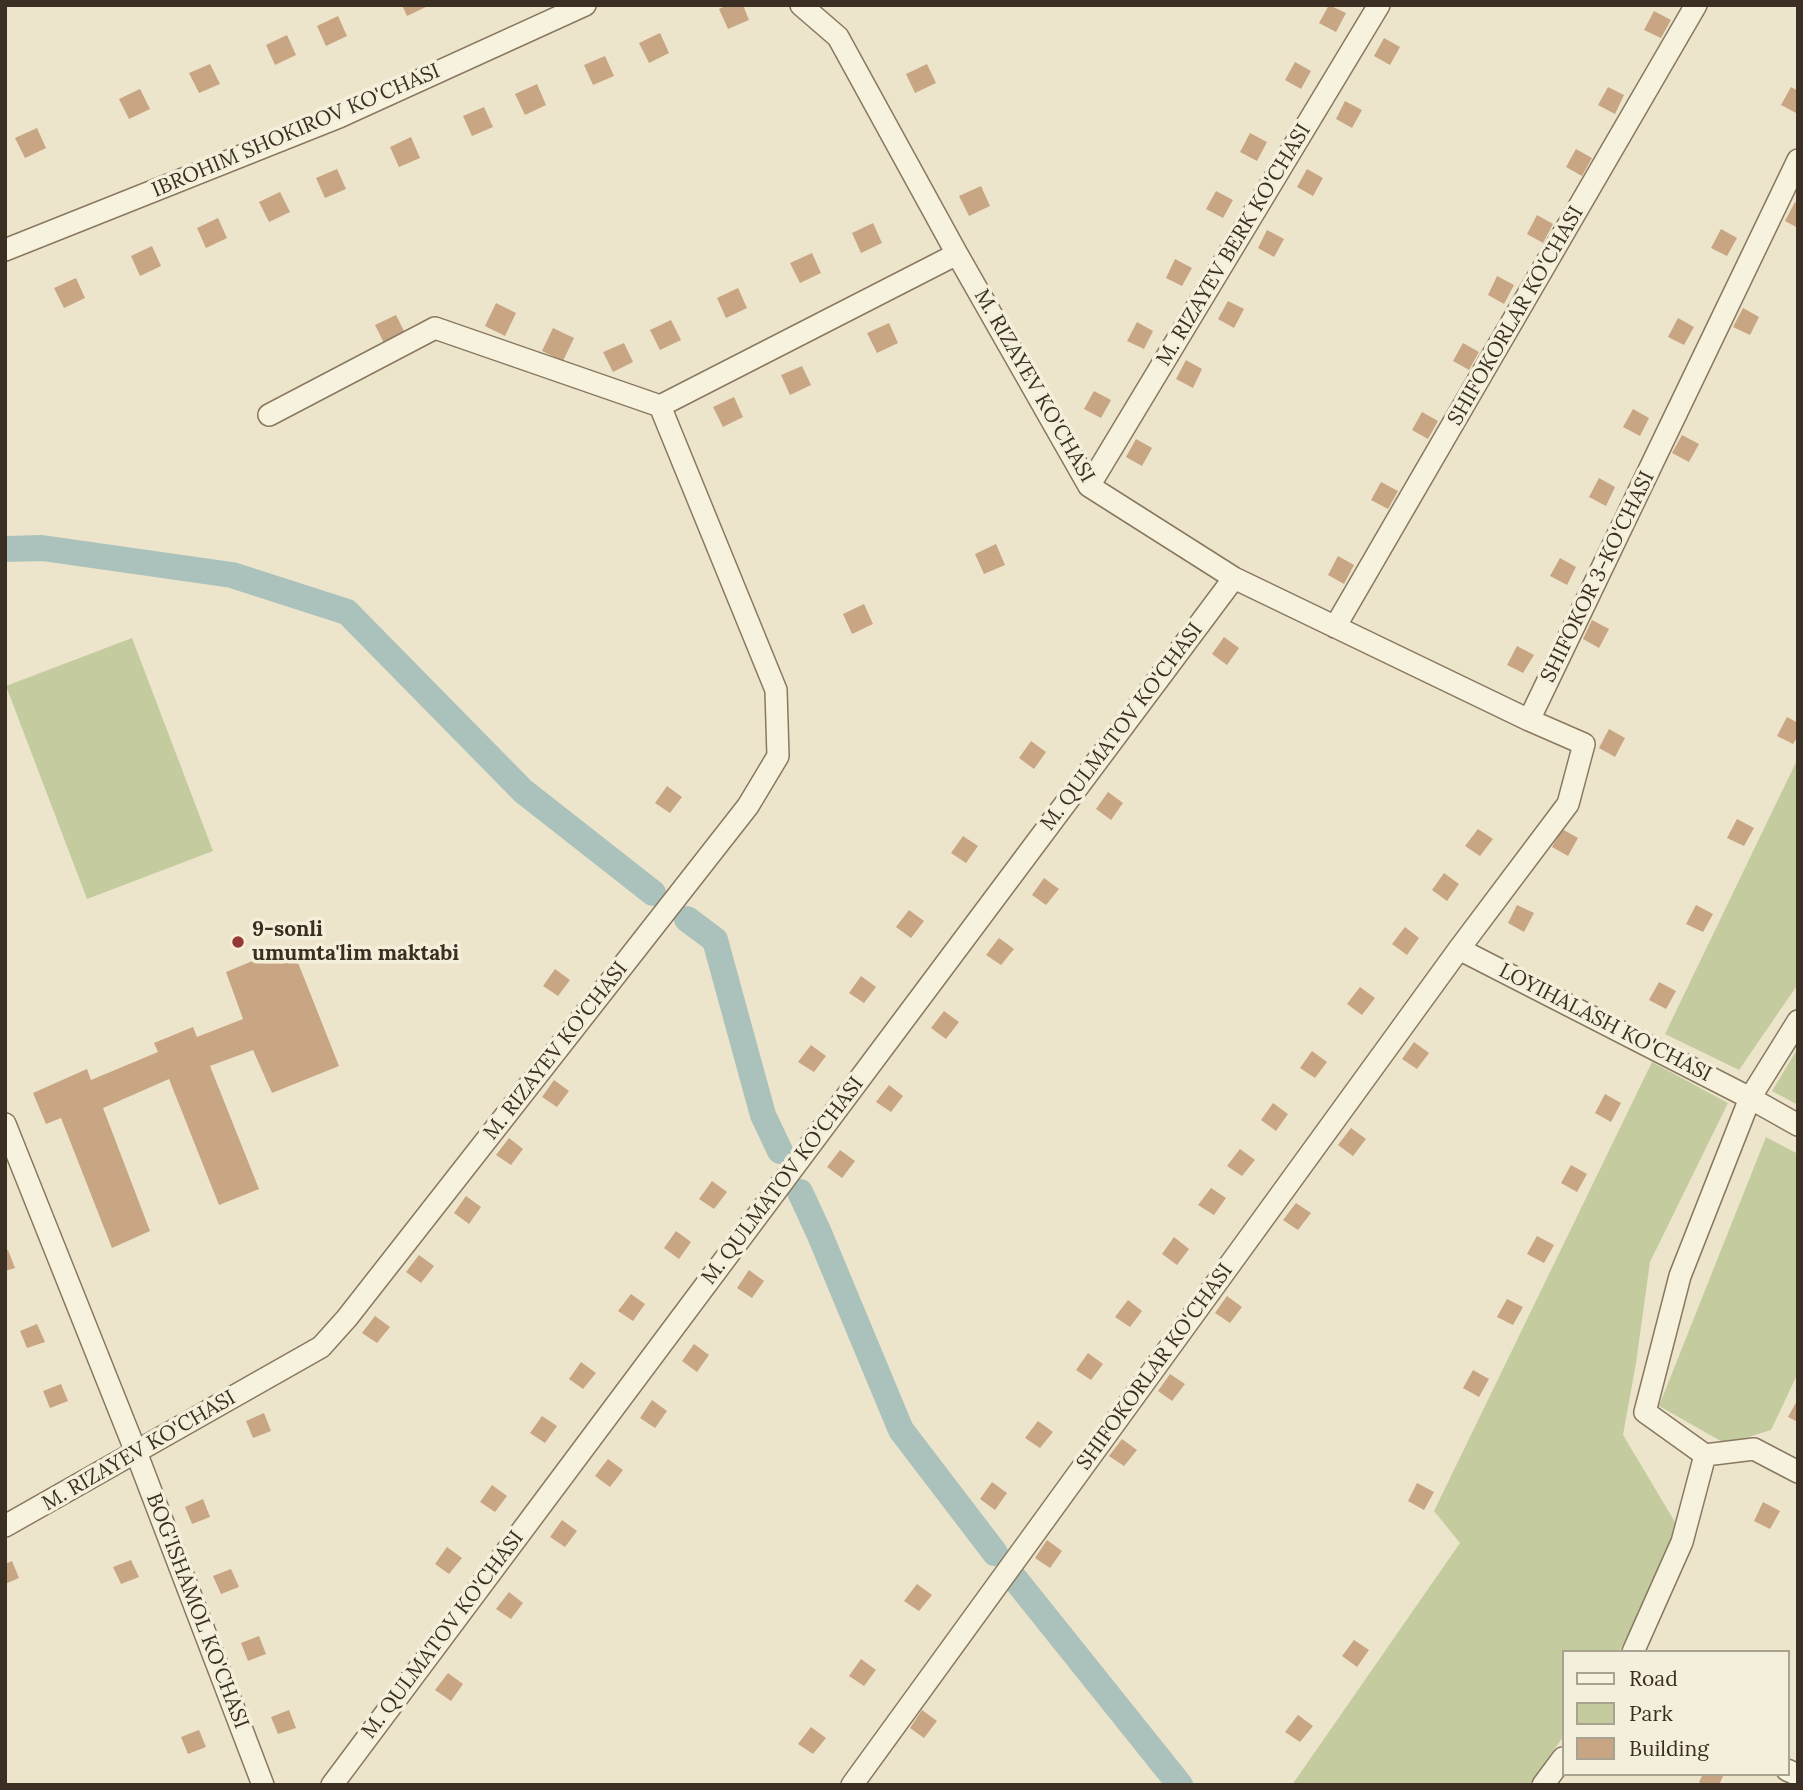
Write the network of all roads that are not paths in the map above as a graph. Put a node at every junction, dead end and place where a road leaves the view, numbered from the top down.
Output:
1 (585, 5) edge
2 (800, 5) edge
3 (1379, 5) edge
4 (1696, 5) edge
5 (1798, 160) edge
6 (5, 250) edge
7 (957, 254) junction
8 (660, 406) junction
9 (269, 415) dead end
10 (1089, 485) junction
11 (1234, 578) junction
12 (1335, 627) junction
13 (1529, 720) junction
14 (1459, 949) junction
15 (1798, 1021) edge
16 (1750, 1098) junction
17 (5, 1124) edge
18 (1798, 1125) edge
19 (136, 1452) junction
20 (1705, 1455) junction
21 (1798, 1472) edge
22 (5, 1526) edge
23 (1634, 1650) edge
24 (1562, 1759) edge
25 (263, 1785) edge
26 (332, 1785) edge
27 (852, 1785) edge
28 (1543, 1785) edge

1 - 6 street, IBROHIM SHOKIROV KO'CHASI
2 - 7 street, M. RIZAYEV KO'CHASI
3 - 10 street, M. RIZAYEV BERK KO'CHASI
4 - 12 street, SHIFOKORLAR KO'CHASI
5 - 13 street, SHIFOKOR 3-KO'CHASI
7 - 8 street
7 - 10 street, M. RIZAYEV KO'CHASI
8 - 9 street
8 - 19 street, M. RIZAYEV KO'CHASI
10 - 11 street, M. RIZAYEV KO'CHASI
11 - 12 street, M. RIZAYEV KO'CHASI
11 - 26 street, M. QULMATOV KO'CHASI
12 - 13 street, M. RIZAYEV KO'CHASI
13 - 14 street
14 - 16 street, LOYIHALASH KO'CHASI
14 - 27 street, SHIFOKORLAR KO'CHASI
15 - 16 street
16 - 18 street, LOYIHALASH KO'CHASI
16 - 20 street
17 - 19 street, BOG'ISHAMOL KO'CHASI
19 - 22 street, M. RIZAYEV KO'CHASI
19 - 25 street, BOG'ISHAMOL KO'CHASI
20 - 21 street
20 - 23 street
24 - 28 street

